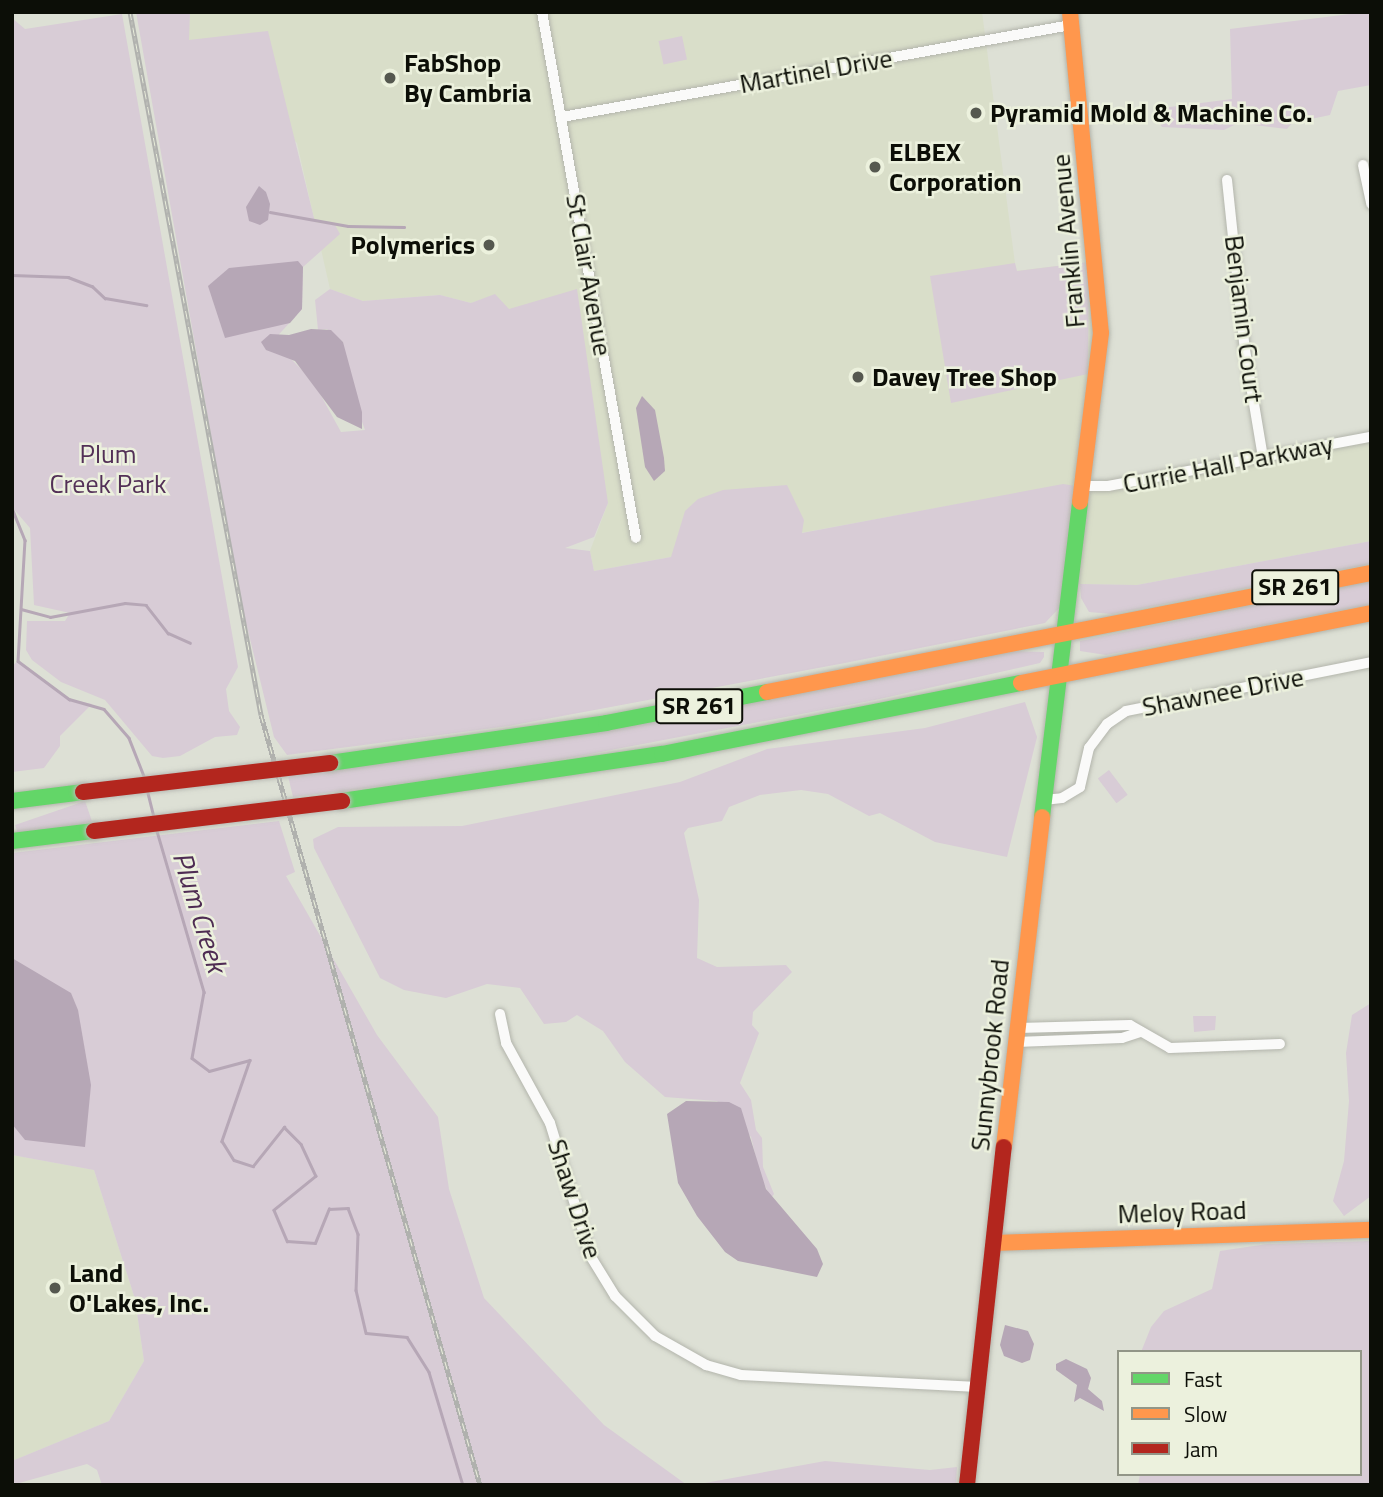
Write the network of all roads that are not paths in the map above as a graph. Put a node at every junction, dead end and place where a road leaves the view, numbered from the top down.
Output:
1 (542, 12) edge
2 (1070, 19) edge
3 (562, 117) junction
4 (1363, 165) dead end
5 (1227, 180) dead end
6 (1371, 204) edge
7 (1371, 437) edge
8 (1263, 457) junction
9 (1084, 486) junction
10 (636, 538) dead end
11 (1371, 573) edge
12 (1371, 613) edge
13 (1065, 631) junction
14 (1371, 662) edge
15 (1059, 674) junction
16 (1044, 800) junction
17 (12, 801) edge
18 (12, 841) edge
19 (500, 1014) dead end
20 (1017, 1035) junction
21 (1280, 1044) dead end
22 (1371, 1230) edge
23 (995, 1243) junction
24 (978, 1387) junction
25 (967, 1485) edge

1 - 3 street, St Clair Avenue
2 - 3 street, Martinel Drive
2 - 9 main road, Franklin Avenue
3 - 10 street, St Clair Avenue
4 - 6 street
5 - 8 street, Benjamin Court
7 - 8 street, Currie Hall Parkway
8 - 9 street, Currie Hall Parkway
9 - 13 main road, Franklin Avenue
11 - 13 main road, SR 261
12 - 15 main road, SR 261
13 - 15 main road, Sunnybrook Road
13 - 17 main road, SR 261, bridge
14 - 16 street, Shawnee Drive
15 - 16 main road, Sunnybrook Road
15 - 18 main road, SR 261, bridge
16 - 20 main road, Sunnybrook Road
19 - 24 street, Shaw Drive
20 - 21 street
20 - 23 main road, Sunnybrook Road
22 - 23 main road, Meloy Road
23 - 24 main road, Sunnybrook Road
24 - 25 main road, Sunnybrook Road

